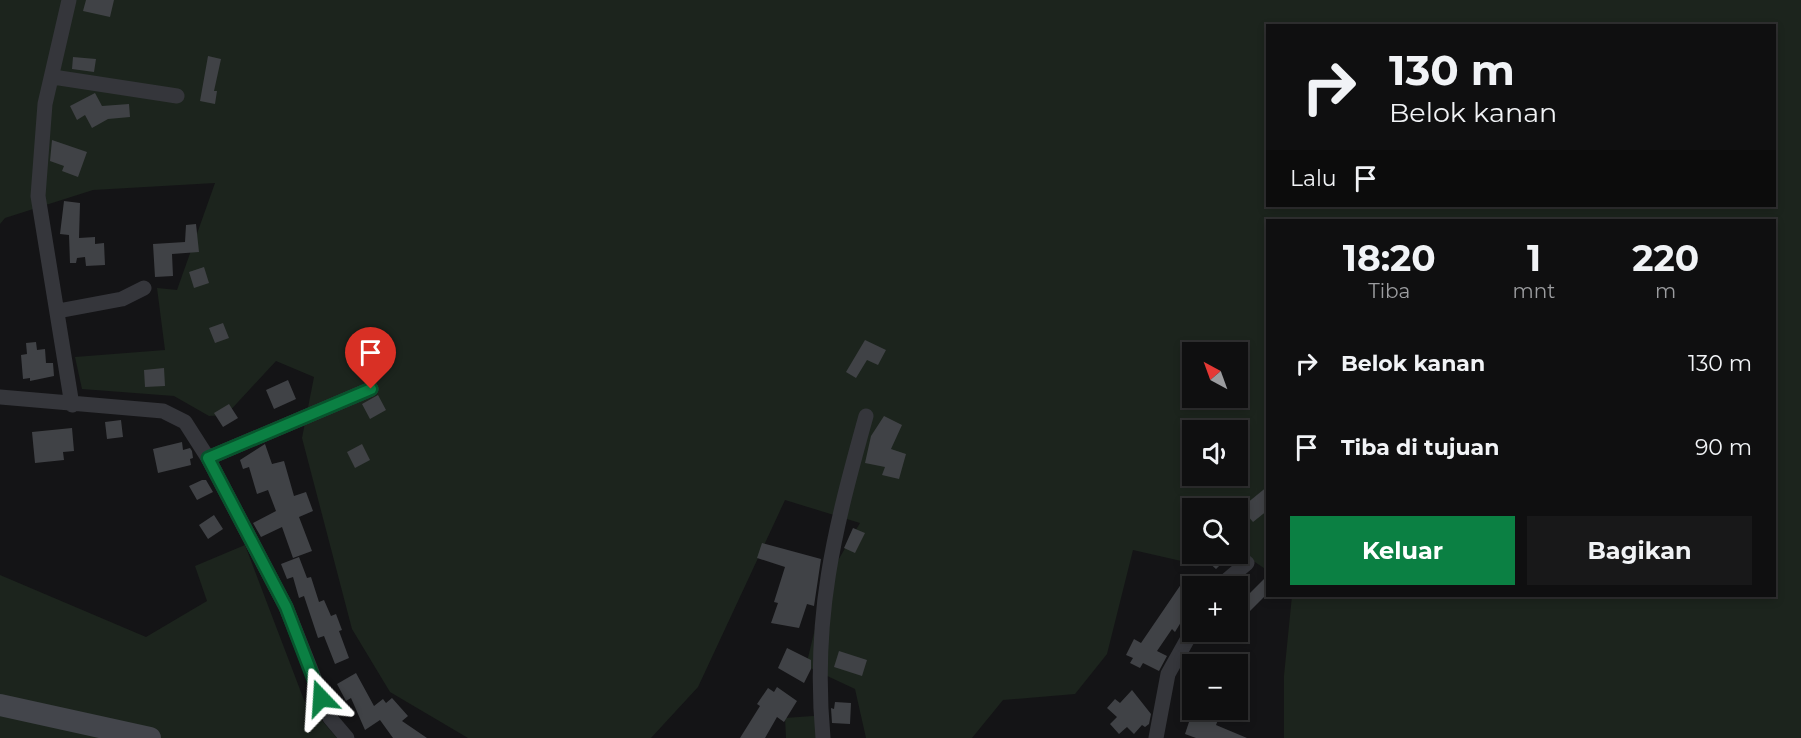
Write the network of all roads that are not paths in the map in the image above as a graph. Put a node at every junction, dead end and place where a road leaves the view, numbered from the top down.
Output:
1 (69, 0) edge
2 (53, 77) junction
3 (177, 96) dead end
4 (144, 288) dead end
5 (58, 311) junction
6 (371, 389) dead end
7 (0, 397) edge
8 (72, 405) junction
9 (866, 416) dead end
10 (208, 458) junction
11 (1246, 564) edge
12 (1232, 576) edge
13 (1186, 642) edge
14 (0, 705) edge
15 (150, 738) edge
16 (347, 738) edge
17 (823, 738) edge
18 (1156, 738) edge

1 - 2 street
2 - 3 street
2 - 5 street
4 - 5 street
5 - 8 street
6 - 10 street
7 - 8 street
8 - 10 street
9 - 17 street
10 - 16 street
11 - 12 street
13 - 18 street
14 - 15 main road

